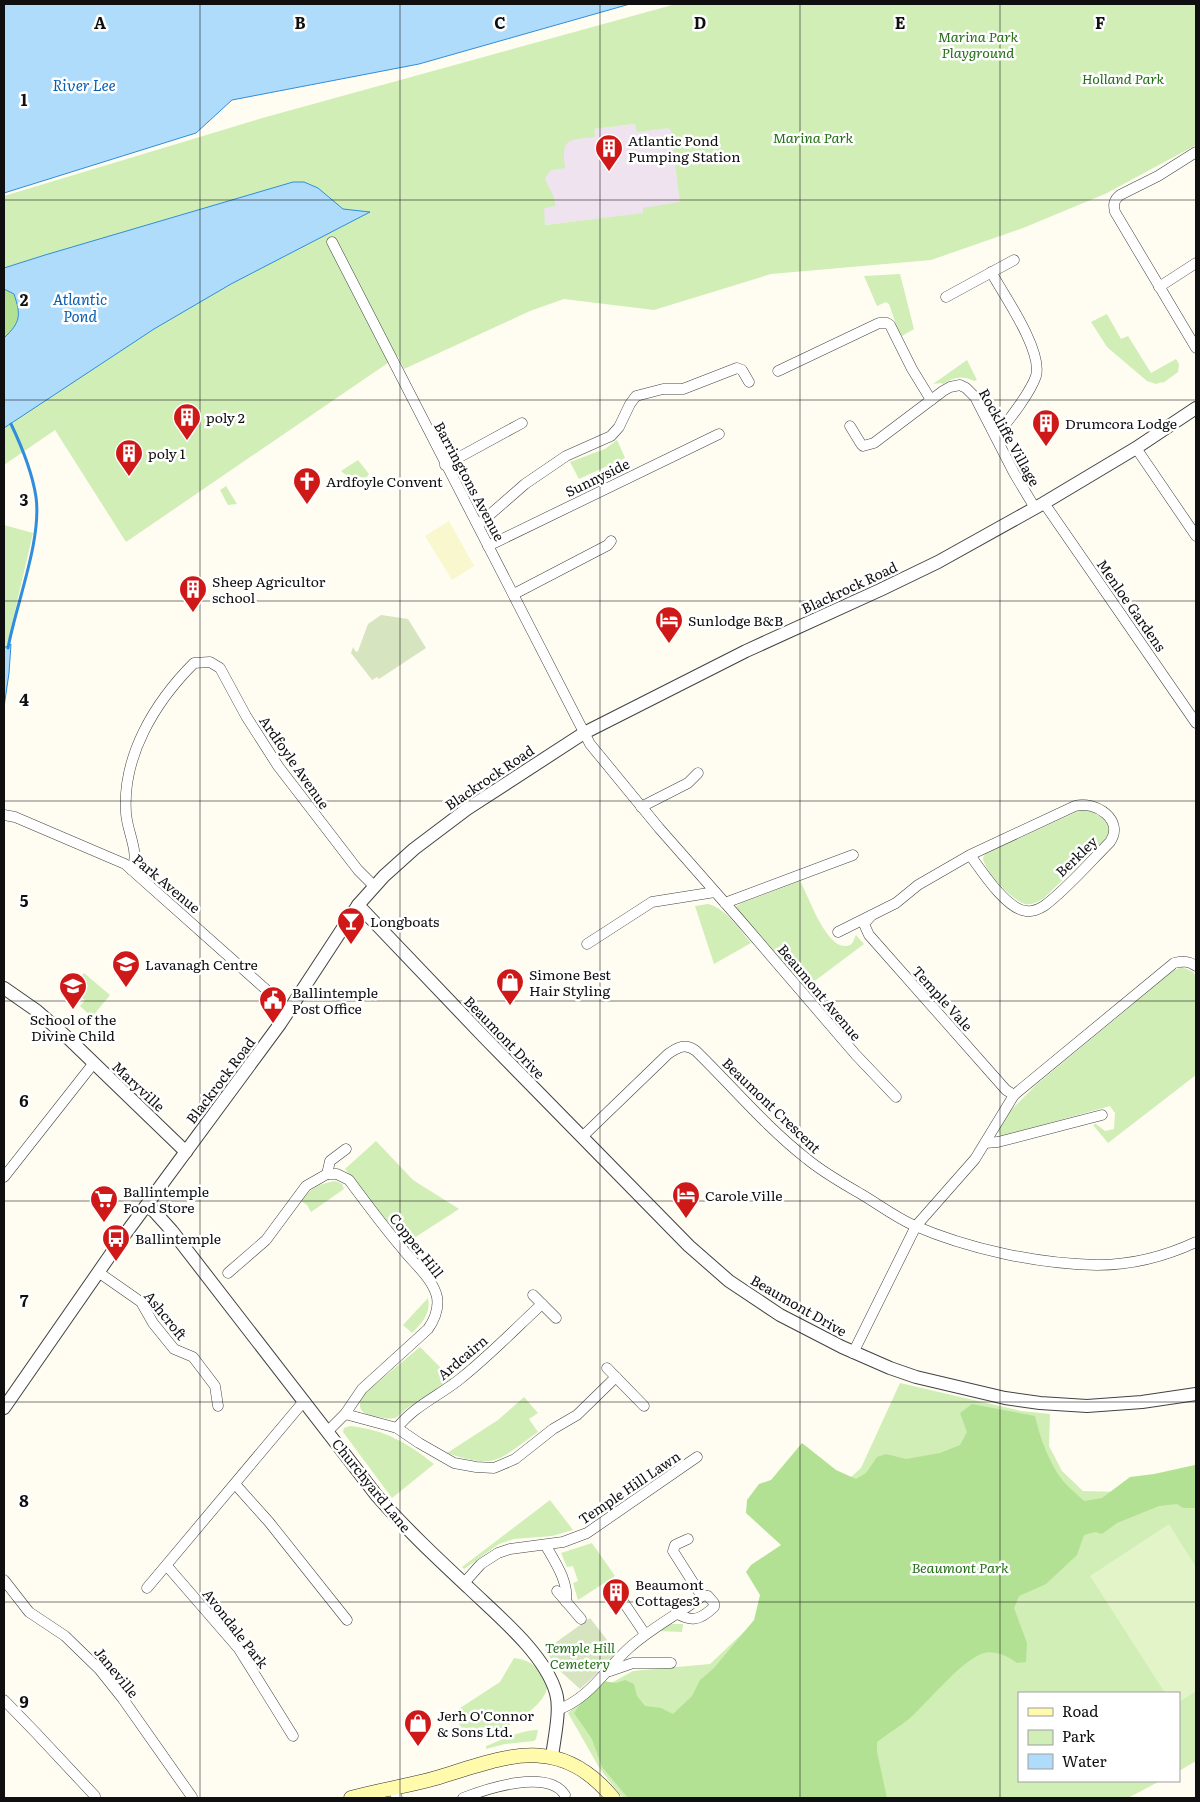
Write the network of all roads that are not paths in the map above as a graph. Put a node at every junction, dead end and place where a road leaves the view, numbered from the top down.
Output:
1 (1196, 152) edge
2 (332, 242) dead end
3 (1014, 260) dead end
4 (1196, 263) edge
5 (991, 272) junction
6 (1159, 287) junction
7 (946, 297) dead end
8 (1196, 348) edge
9 (778, 371) dead end
10 (749, 382) dead end
11 (931, 400) junction
12 (1196, 408) edge
13 (522, 423) dead end
14 (850, 426) dead end
15 (719, 434) dead end
16 (996, 436) junction
17 (1136, 448) junction
18 (445, 465) junction
19 (1040, 506) junction
20 (478, 525) junction
21 (1196, 536) edge
22 (611, 541) dead end
23 (488, 546) junction
24 (514, 594) junction
25 (1196, 723) edge
26 (584, 733) junction
27 (698, 773) dead end
28 (641, 807) junction
29 (4, 815) edge
30 (853, 855) dead end
31 (970, 855) junction
32 (132, 870) junction
33 (374, 886) junction
34 (715, 892) junction
35 (725, 903) junction
36 (358, 905) junction
37 (872, 916) junction
38 (838, 932) dead end
39 (587, 944) dead end
40 (1196, 966) edge
41 (4, 988) edge
42 (289, 1010) junction
43 (93, 1064) junction
44 (1014, 1096) junction
45 (896, 1097) dead end
46 (1102, 1115) dead end
47 (582, 1137) junction
48 (985, 1143) junction
49 (346, 1149) dead end
50 (186, 1152) junction
51 (327, 1174) junction
52 (4, 1177) edge
53 (147, 1206) junction
54 (916, 1226) junction
55 (1196, 1242) edge
56 (98, 1272) junction
57 (228, 1272) dead end
58 (533, 1295) dead end
59 (542, 1304) junction
60 (556, 1318) dead end
61 (853, 1352) junction
62 (606, 1368) dead end
63 (616, 1377) junction
64 (1196, 1394) edge
65 (304, 1401) junction
66 (218, 1406) dead end
67 (644, 1406) dead end
68 (4, 1408) edge
69 (346, 1414) junction
70 (397, 1428) junction
71 (328, 1432) junction
72 (697, 1457) dead end
73 (235, 1484) junction
74 (688, 1539) dead end
75 (546, 1546) junction
76 (167, 1566) junction
77 (4, 1580) edge
78 (464, 1583) junction
79 (147, 1588) dead end
80 (557, 1591) dead end
81 (620, 1597) dead end
82 (700, 1597) junction
83 (566, 1602) junction
84 (676, 1613) junction
85 (581, 1619) dead end
86 (347, 1620) dead end
87 (646, 1634) junction
88 (671, 1663) dead end
89 (607, 1672) junction
90 (4, 1700) edge
91 (557, 1710) junction
92 (293, 1736) dead end
93 (552, 1757) junction
94 (395, 1793) edge
95 (565, 1795) dead end
96 (95, 1796) dead end
97 (192, 1797) edge
98 (350, 1798) edge
99 (463, 1798) edge
100 (613, 1798) edge

1 - 6 street
2 - 18 street, Barringtons Avenue
3 - 5 street
4 - 6 street
5 - 7 street
5 - 16 street
6 - 8 street
9 - 11 street
10 - 20 street
11 - 14 street, Rockliffe Village
11 - 16 street, Rockliffe Village
12 - 17 street, Blackrock Road
13 - 18 street
15 - 23 street, Sunnyside
16 - 19 street, Rockliffe Village
17 - 19 street, Blackrock Road
17 - 21 street
18 - 20 street, Barringtons Avenue
19 - 25 street, Menloe Gardens
19 - 26 street, Blackrock Road
20 - 23 street, Barringtons Avenue
22 - 24 street
23 - 24 street, Barringtons Avenue
24 - 26 street, Barringtons Avenue
26 - 28 street, Beaumont Avenue
26 - 33 street, Blackrock Road
27 - 28 street
28 - 34 street, Beaumont Avenue
29 - 32 street, Park Avenue
30 - 35 street
31 - 31 street, Berkley
31 - 37 street, Berkley
32 - 33 street, Ardfoyle Avenue
32 - 42 street, Park Avenue
33 - 36 street, Blackrock Road
34 - 35 street, Beaumont Avenue
34 - 39 street
35 - 45 street, Beaumont Avenue
36 - 42 street, Blackrock Road
36 - 47 street, Beaumont Drive
37 - 38 street
37 - 44 street, Temple Vale
40 - 44 street
41 - 43 street, Maryville
42 - 50 street, Blackrock Road
43 - 50 street, Maryville
43 - 52 street, Maryville
44 - 48 street
46 - 48 street
47 - 54 street, Beaumont Crescent
47 - 61 street, Beaumont Drive
48 - 54 street
49 - 51 street
50 - 53 street, Blackrock Road
51 - 57 street
51 - 69 street, Copper Hill
53 - 56 street, Blackrock Road
53 - 65 street, Churchyard Lane
54 - 55 street
54 - 61 street
56 - 66 street, Ashcroft
56 - 68 street, Blackrock Road
58 - 59 street
59 - 60 street
59 - 70 street, Ardcairn
61 - 64 street, Beaumont Drive
62 - 63 street
63 - 67 street
63 - 70 street
65 - 71 street, Churchyard Lane
65 - 73 street
69 - 70 street
69 - 71 street, Copper Hill
71 - 78 street, Churchyard Lane
72 - 75 street, Temple Hill Lawn
73 - 76 street
73 - 86 street
74 - 82 street
75 - 78 street, Temple Hill Lawn
75 - 83 street
76 - 79 street
76 - 92 street, Avondale Park
77 - 97 street, Janeville
78 - 91 street, Churchyard Lane
80 - 83 street
81 - 87 street
82 - 84 street
82 - 84 street
83 - 85 street
84 - 87 street
87 - 89 street
88 - 89 street
89 - 91 street
90 - 96 street
91 - 93 street, Churchyard Lane
93 - 94 main road
93 - 100 main road
94 - 98 main road
95 - 99 street

